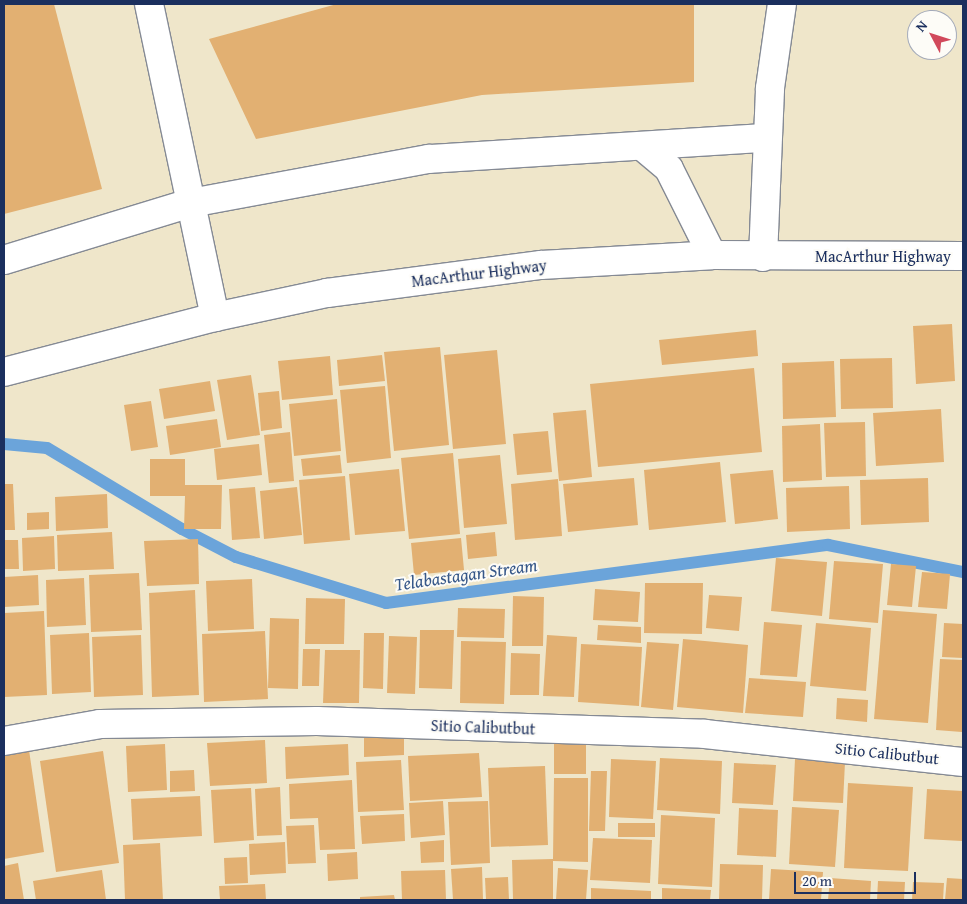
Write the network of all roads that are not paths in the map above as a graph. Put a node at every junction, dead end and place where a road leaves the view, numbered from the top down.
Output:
1 (150, 4) edge
2 (782, 4) edge
3 (766, 138) junction
4 (642, 146) junction
5 (191, 204) junction
6 (712, 255) junction
7 (963, 256) edge
8 (763, 257) junction
9 (4, 260) edge
10 (215, 317) junction
11 (4, 372) edge
12 (4, 741) edge
13 (963, 762) edge

1 - 5 main road
2 - 3 main road
3 - 4 main road
3 - 8 main road
4 - 5 main road
4 - 6 main road
5 - 9 main road
5 - 10 main road
6 - 8 main road, MacArthur Highway
6 - 10 main road, MacArthur Highway
7 - 8 main road, MacArthur Highway
10 - 11 main road, MacArthur Highway
12 - 13 main road, Sitio Calibutbut

